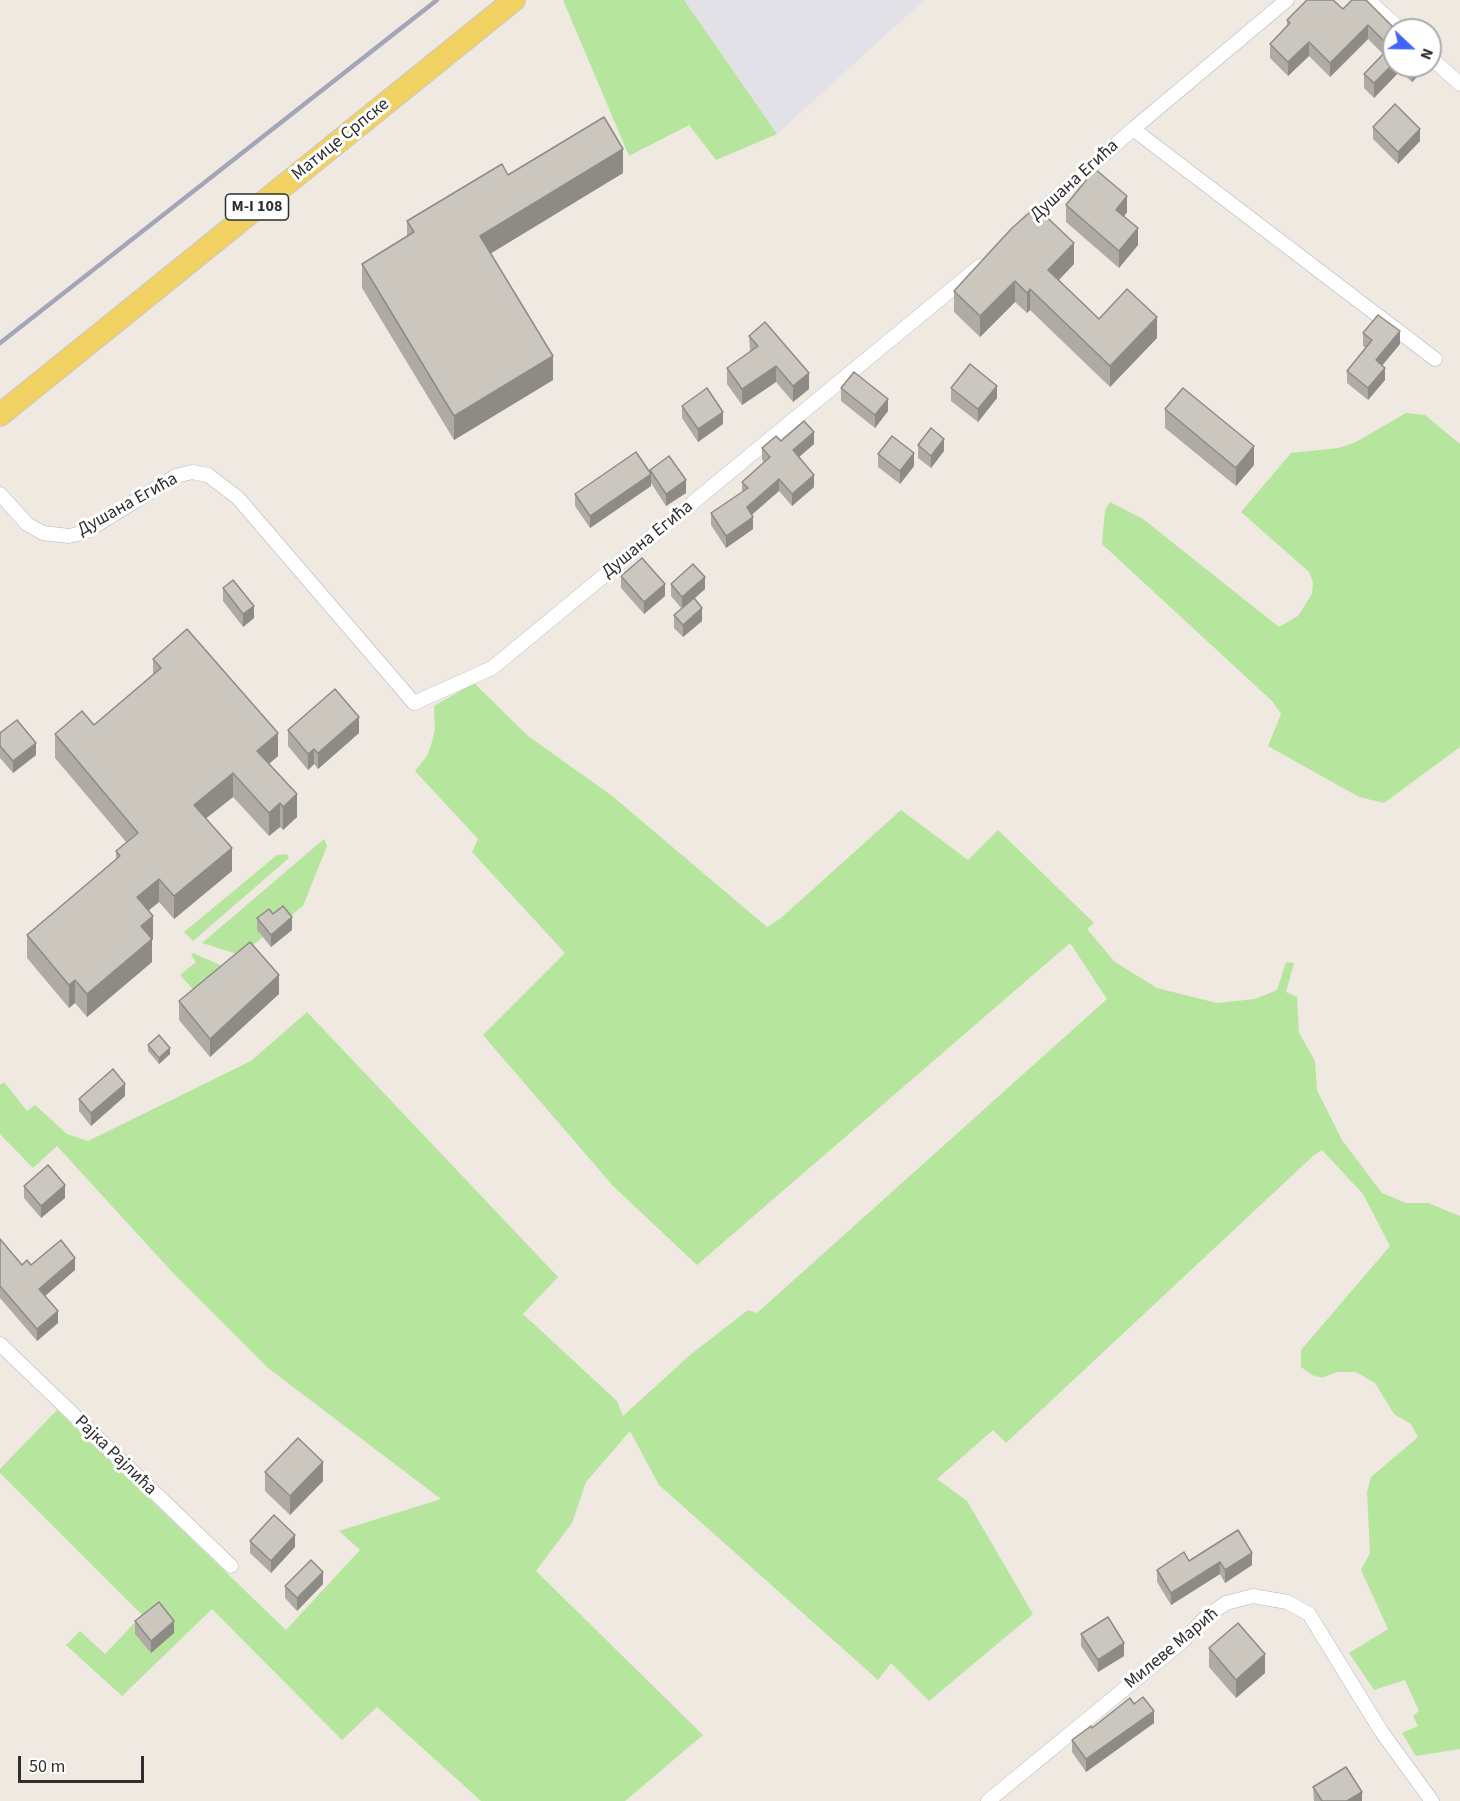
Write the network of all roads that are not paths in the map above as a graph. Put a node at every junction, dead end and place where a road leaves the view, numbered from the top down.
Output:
1 (514, 0) edge
2 (1287, 0) edge
3 (1368, 0) edge
4 (1388, 18) edge
5 (1442, 68) edge
6 (1460, 84) edge
7 (1133, 129) junction
8 (1019, 231) edge
9 (992, 255) edge
10 (1435, 359) dead end
11 (0, 415) edge
12 (0, 494) edge
13 (0, 1344) edge
14 (231, 1566) dead end
15 (988, 1801) edge
16 (1432, 1801) edge

1 - 11 main road, Матице Српске / M-I 108
2 - 7 street, Душана Егића
3 - 4 street
5 - 6 street
7 - 8 street, Душана Егића
7 - 10 street
9 - 12 street, Душана Егића
13 - 14 street, Рајка Рајлића
15 - 16 street, Милеве Мaрић

